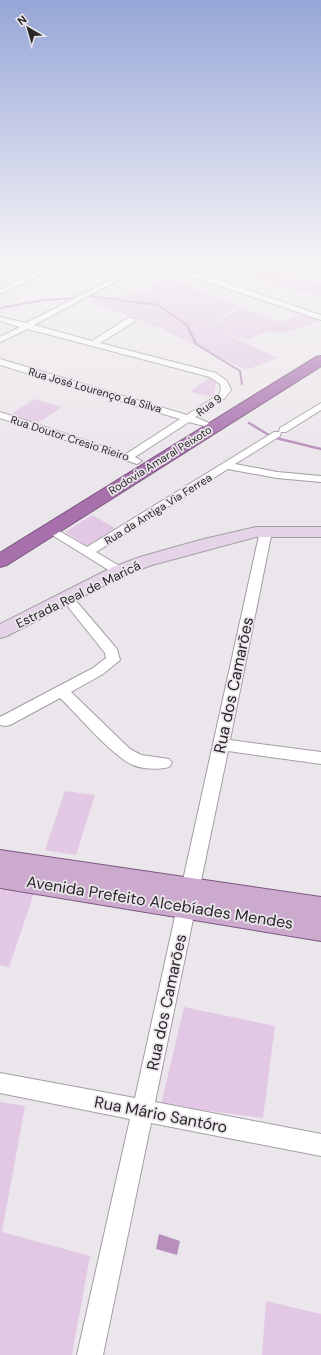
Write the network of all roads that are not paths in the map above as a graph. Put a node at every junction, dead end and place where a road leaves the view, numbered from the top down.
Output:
1 (21, 329) edge
2 (40, 329) edge
3 (116, 329) edge
4 (0, 340) edge
5 (94, 343) junction
6 (321, 352) edge
7 (321, 360) edge
8 (0, 362) edge
9 (321, 406) edge
10 (0, 415) edge
11 (197, 420) junction
12 (134, 459) junction
13 (227, 466) junction
14 (321, 479) edge
15 (50, 530) junction
16 (266, 531) junction
17 (321, 532) edge
18 (0, 549) edge
19 (88, 552) junction
20 (0, 561) edge
21 (119, 571) junction
22 (67, 598) junction
23 (0, 632) edge
24 (62, 691) junction
25 (5, 721) dead end
26 (221, 744) junction
27 (321, 758) edge
28 (164, 763) dead end
29 (0, 861) edge
30 (0, 876) edge
31 (189, 898) junction
32 (321, 910) edge
33 (321, 928) edge
34 (0, 1083) edge
35 (143, 1111) junction
36 (321, 1145) edge
37 (90, 1355) edge

1 - 4 street
2 - 5 street, Rua 9
3 - 5 street
5 - 11 street, Rua 9
6 - 11 highway, Rodovia Amaral Peixoto
7 - 15 highway, Rodovia Amaral Peixoto
8 - 11 street, Rua José Lourenço da Silva
9 - 13 street, Rua da Antiga Via Ferrea
10 - 12 street, Rua Doutor Cresio Rieiro
11 - 12 highway, Rodovia Amaral Peixoto
12 - 18 highway, Rodovia Amaral Peixoto
13 - 14 street
13 - 19 street, Rua da Antiga Via Ferrea
15 - 19 street
15 - 20 highway, Rodovia Amaral Peixoto
16 - 17 main road, Estrada Real de Maricá
16 - 21 main road, Estrada Real de Maricá
16 - 26 street, Rua dos Camarões
19 - 21 street
21 - 22 main road, Estrada Real de Maricá
22 - 23 main road, Estrada Real de Maricá
22 - 24 street
24 - 25 street
24 - 28 street
26 - 27 street
26 - 31 street, Rua dos Camarões
29 - 31 main road, Avenida Prefeito Alcebíades Mendes
30 - 31 main road, Avenida Prefeito Alcebíades Mendes
31 - 32 main road, Avenida Prefeito Alcebíades Mendes
31 - 33 main road, Avenida Prefeito Alcebíades Mendes
31 - 35 street, Rua dos Camarões
34 - 35 street, Rua Mário Santóro
35 - 36 street, Rua Mário Santóro
35 - 37 street, Rua dos Camarões

